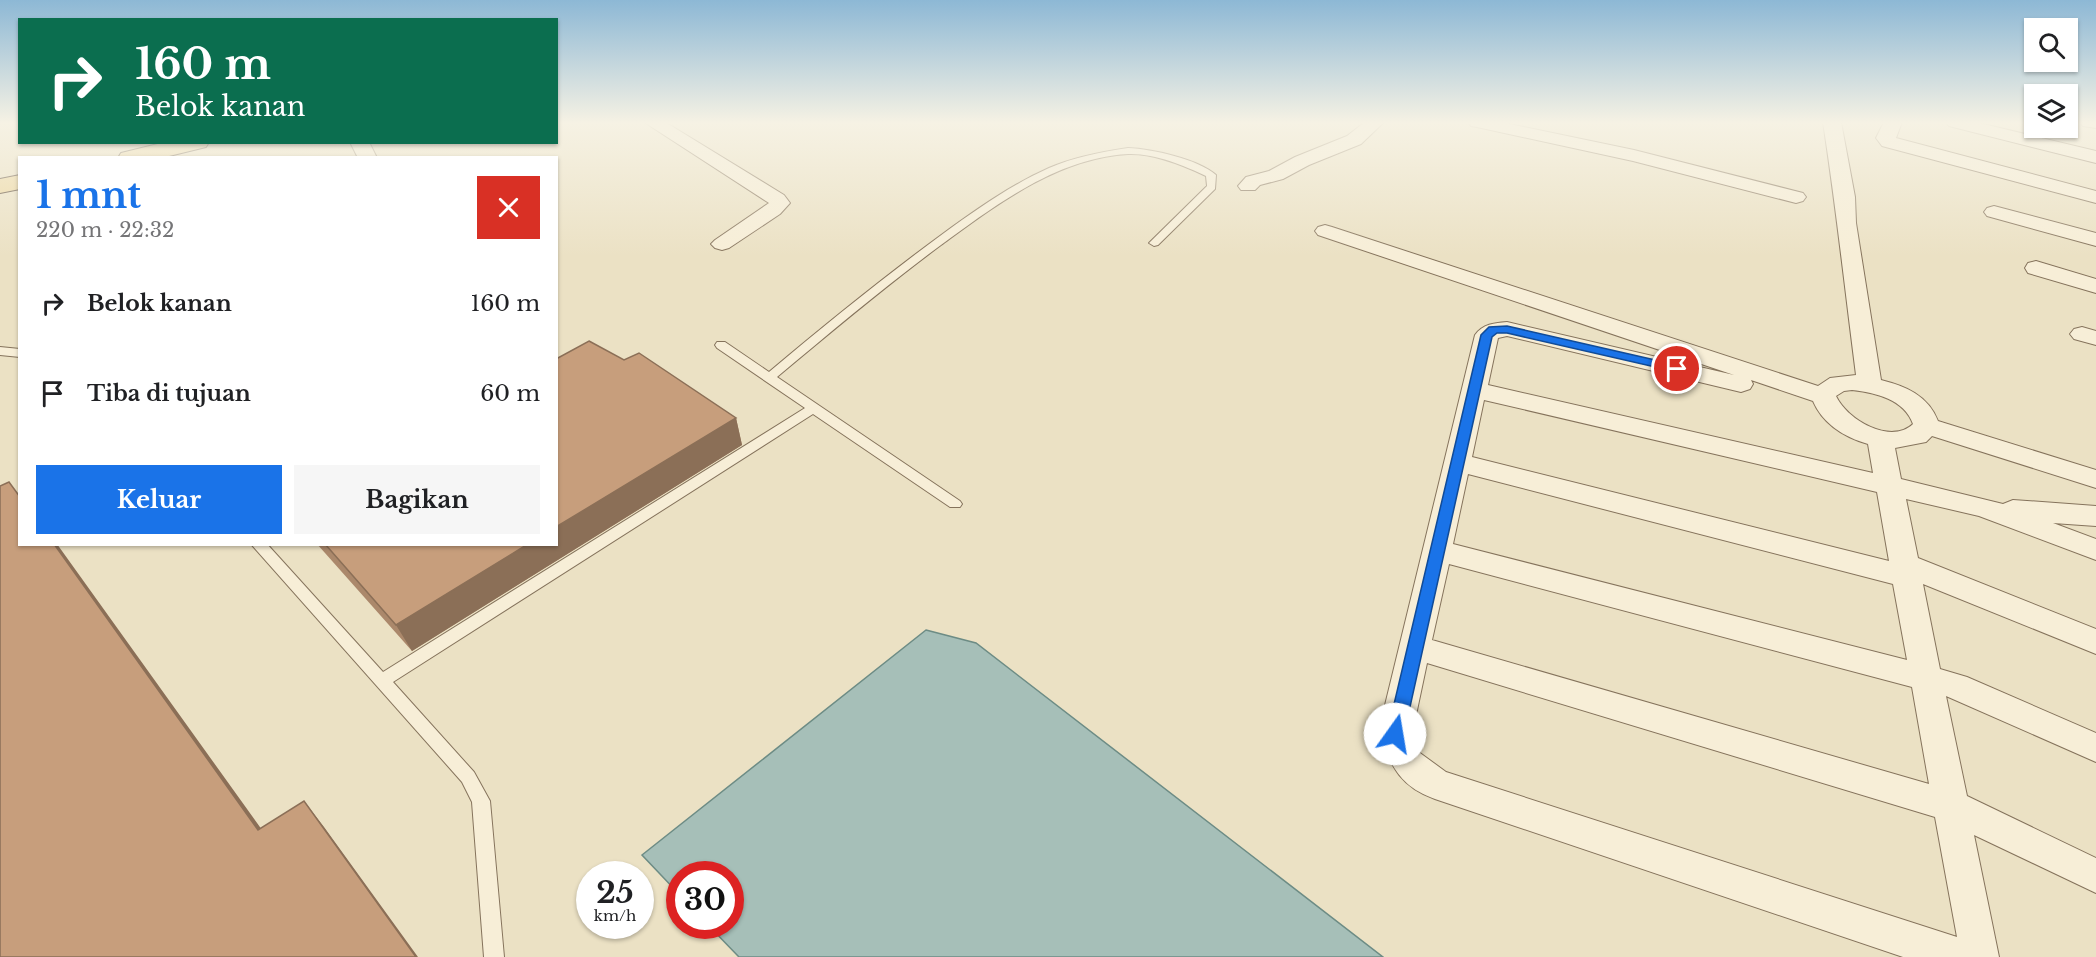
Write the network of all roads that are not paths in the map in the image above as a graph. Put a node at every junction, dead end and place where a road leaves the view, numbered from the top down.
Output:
1 (725, 167) edge
2 (1062, 167) edge
3 (1185, 167) edge
4 (1291, 167) edge
5 (1676, 167) edge
6 (1840, 167) edge
7 (1982, 167) edge
8 (18, 182) edge
9 (0, 186) edge
10 (1248, 186) dead end
11 (1796, 197) dead end
12 (2096, 197) edge
13 (1994, 212) dead end
14 (1325, 231) dead end
15 (2096, 240) edge
16 (1154, 243) dead end
17 (722, 244) dead end
18 (2036, 268) dead end
19 (2096, 286) edge
20 (721, 345) dead end
21 (0, 351) edge
22 (18, 353) edge
23 (769, 378) junction
24 (1869, 383) junction
25 (1741, 384) dead end
26 (1474, 390) junction
27 (1823, 396) junction
28 (813, 408) junction
29 (1927, 426) junction
30 (1880, 438) junction
31 (1457, 462) junction
32 (2096, 479) edge
33 (1889, 486) junction
34 (955, 504) dead end
35 (1985, 508) junction
36 (2096, 516) edge
37 (260, 546) edge
38 (1437, 550) junction
39 (2096, 550) edge
40 (1905, 570) junction
41 (2096, 642) edge
42 (1415, 647) junction
43 (1926, 679) junction
44 (382, 681) junction
45 (2096, 748) edge
46 (1951, 806) junction
47 (2096, 876) edge
48 (494, 957) edge
49 (1960, 957) edge
50 (1980, 957) edge

1 - 17 street
2 - 23 lane
3 - 16 lane
4 - 10 street
5 - 11 street
6 - 24 street
7 - 12 street
8 - 9 main road
13 - 15 street
14 - 27 street
18 - 19 street
20 - 23 lane
21 - 22 lane
23 - 28 lane
24 - 27 street
24 - 29 street
25 - 26 street
26 - 31 street
26 - 33 street
27 - 30 street
28 - 34 lane
28 - 44 lane
29 - 30 street
29 - 32 street
30 - 33 street
31 - 38 street
31 - 40 street
33 - 35 street
33 - 40 street
35 - 36 street
35 - 39 street
37 - 44 lane
38 - 42 street
38 - 43 street
40 - 41 street
40 - 43 street
42 - 46 street
42 - 49 street
43 - 45 street
43 - 46 street
44 - 48 lane
46 - 47 street
46 - 50 street

